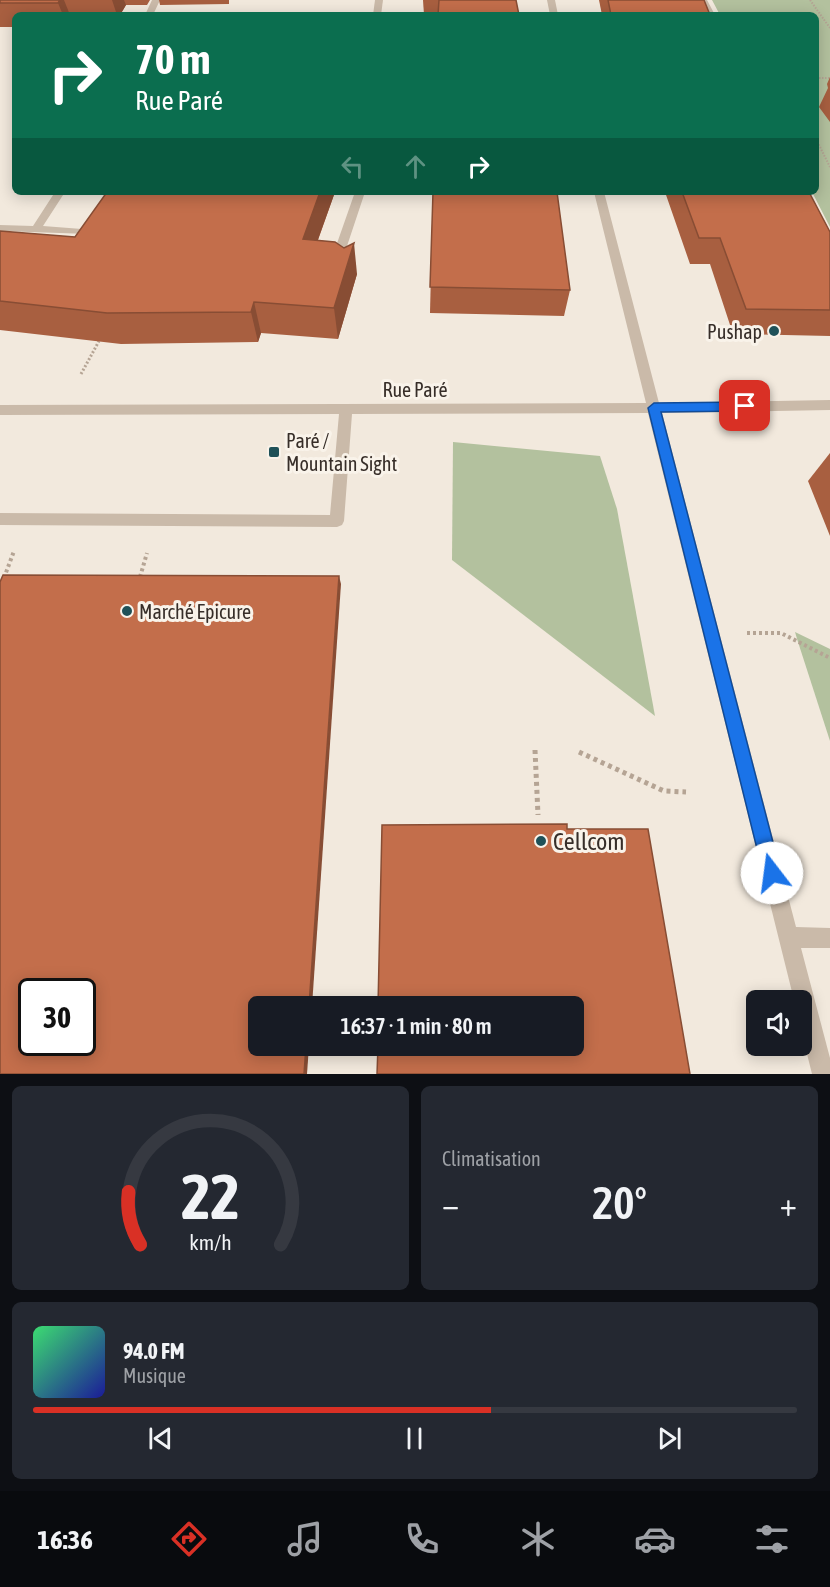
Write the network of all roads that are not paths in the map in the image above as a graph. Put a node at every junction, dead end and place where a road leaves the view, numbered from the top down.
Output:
1 (58, 195) edge
2 (111, 195) edge
3 (359, 195) edge
4 (600, 195) edge
5 (0, 228) edge
6 (36, 229) junction
7 (346, 273) edge
8 (830, 405) edge
9 (654, 408) junction
10 (346, 409) junction
11 (0, 411) edge
12 (0, 519) edge
13 (788, 937) junction
14 (830, 938) edge
15 (823, 1074) edge

1 - 6 street
2 - 6 street
3 - 7 street
4 - 9 street
5 - 6 street
8 - 9 street, Rue Paré
9 - 10 street, Rue Paré
9 - 13 street
10 - 11 street, Rue Paré
10 - 12 street
13 - 14 street
13 - 15 street

